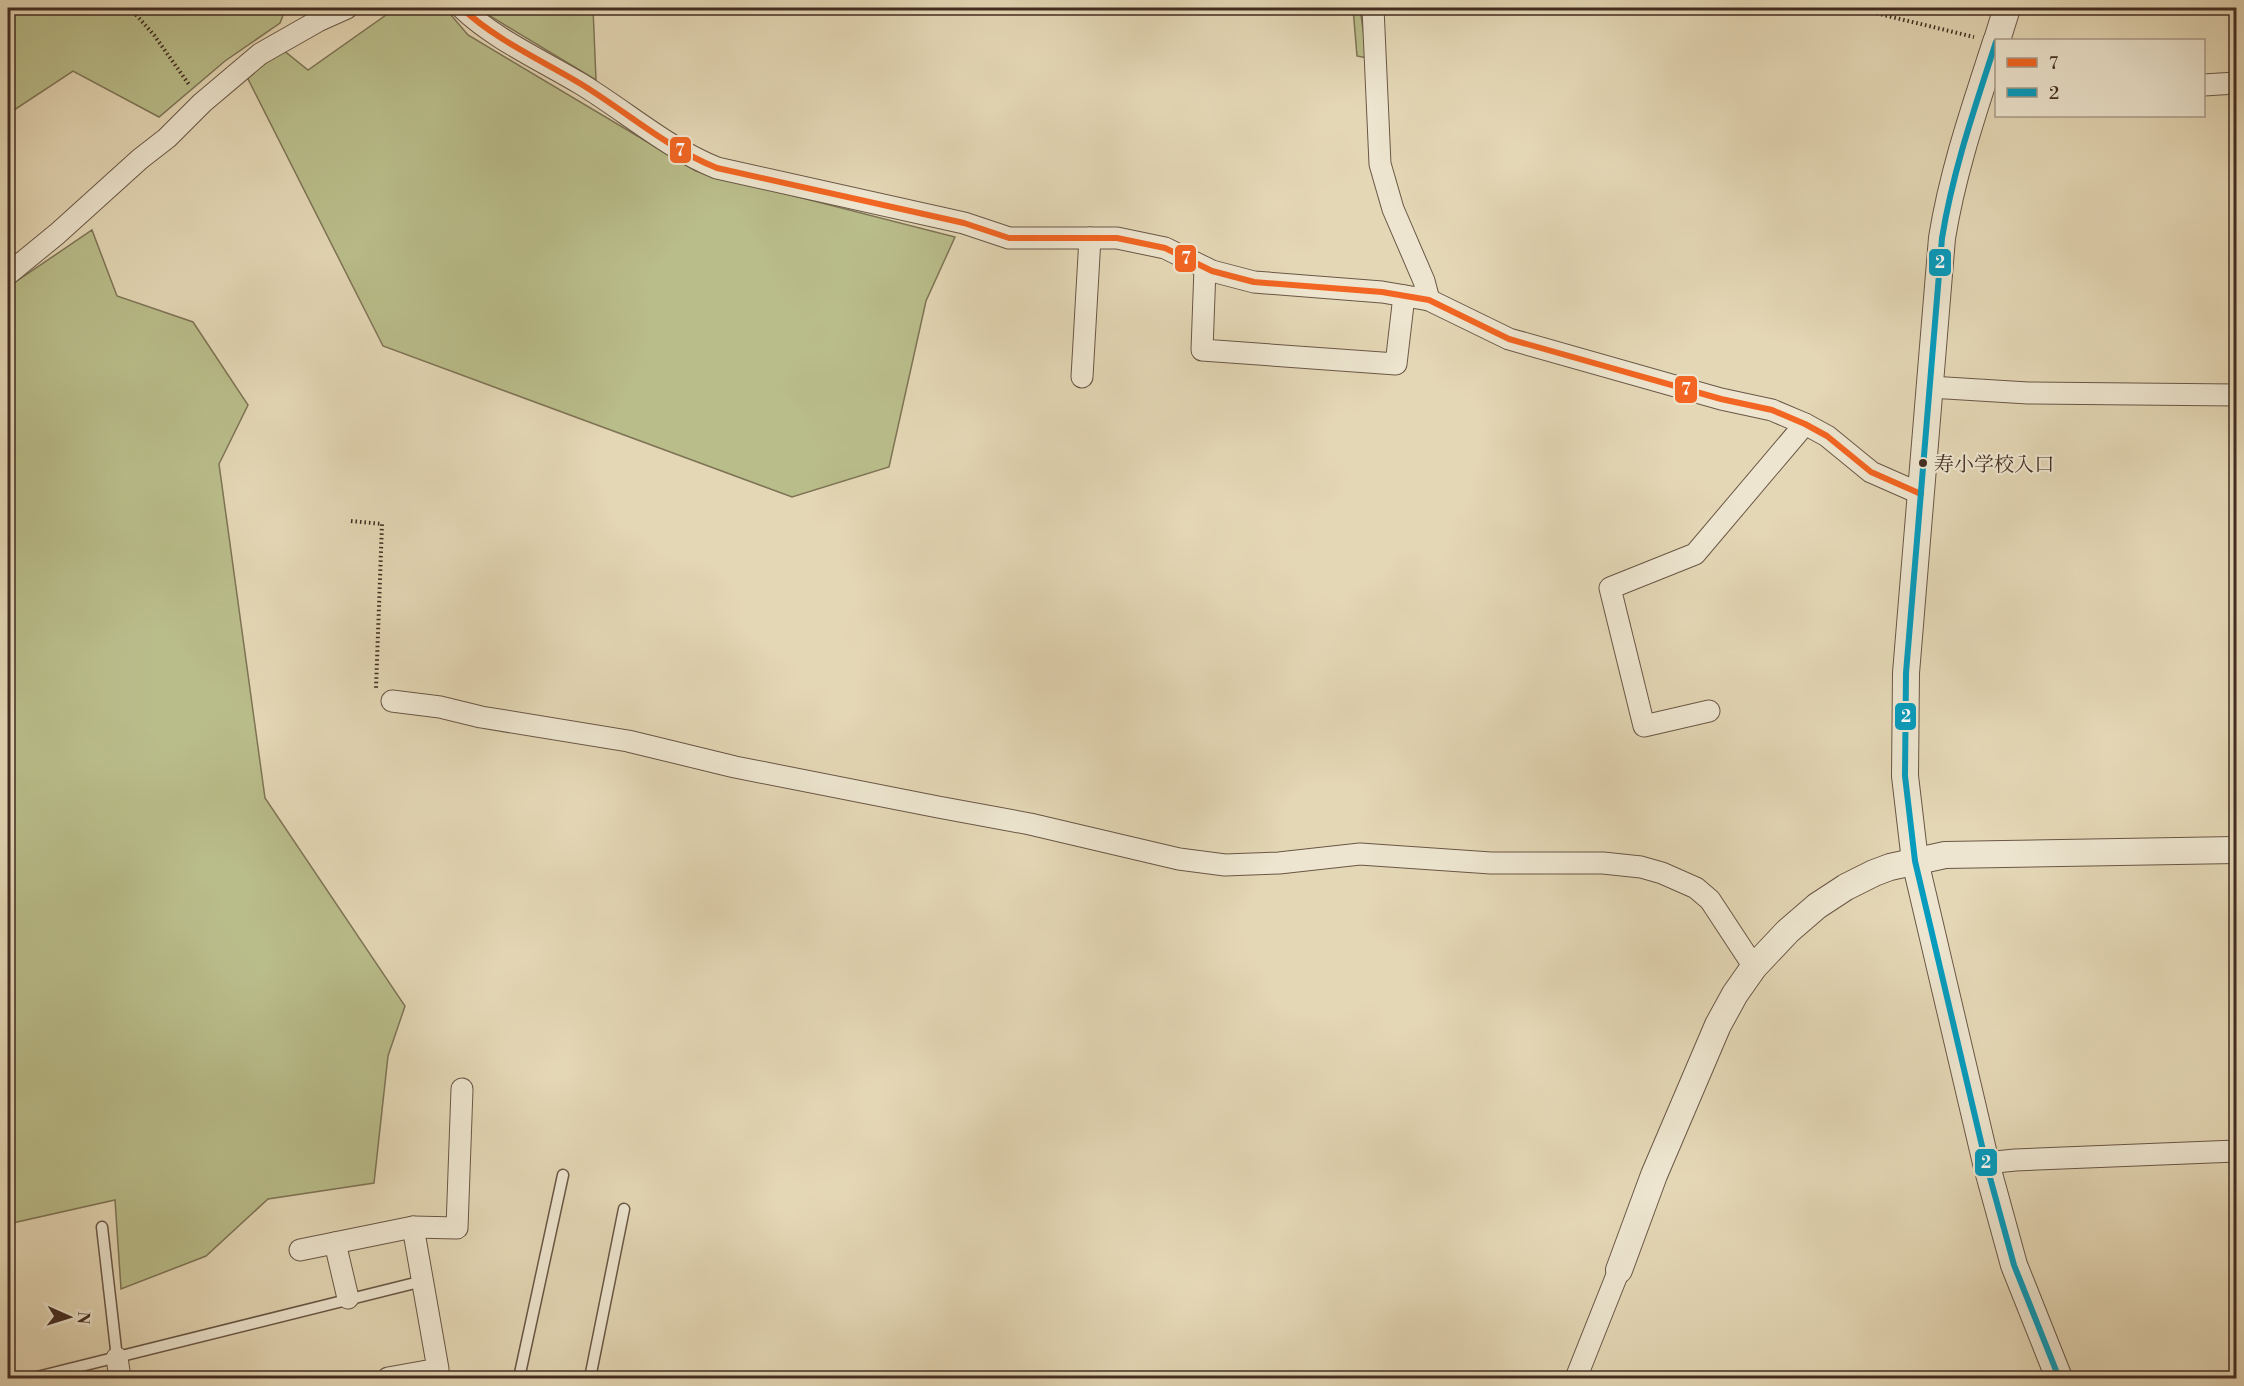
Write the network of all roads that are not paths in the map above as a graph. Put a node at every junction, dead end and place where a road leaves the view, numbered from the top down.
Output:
1 (347, 8) edge
2 (462, 8) edge
3 (1373, 8) edge
4 (2007, 8) edge
5 (1997, 39) edge
6 (1995, 45) edge
7 (2236, 84) edge
8 (2205, 85) edge
9 (1090, 238) junction
10 (1205, 268) junction
11 (8, 274) edge
12 (1404, 296) junction
13 (1430, 300) junction
14 (1082, 377) dead end
15 (1930, 387) junction
16 (2236, 394) edge
17 (1805, 424) junction
18 (1921, 494) junction
19 (392, 701) road end
20 (1709, 711) dead end
21 (2236, 850) edge
22 (1915, 861) junction
23 (1754, 967) junction
24 (462, 1089) dead end
25 (2236, 1151) edge
26 (1986, 1163) junction
27 (563, 1175) dead end
28 (624, 1209) dead end
29 (102, 1227) dead end
30 (413, 1227) junction
31 (335, 1243) junction
32 (300, 1250) dead end
33 (1619, 1270) joint
34 (423, 1281) junction
35 (348, 1298) junction
36 (118, 1368) edge
37 (33, 1378) edge
38 (388, 1378) edge
39 (519, 1378) edge
40 (590, 1378) edge
41 (1576, 1378) edge
42 (2059, 1378) edge

1 - 11 street
2 - 9 street
3 - 13 street
4 - 5 street
6 - 15 street
7 - 8 street
9 - 10 street
9 - 14 street
10 - 12 street
10 - 12 street
12 - 13 street
13 - 17 street
15 - 16 street
15 - 18 street
17 - 18 street
17 - 20 street
18 - 22 street
19 - 23 street
21 - 22 street
22 - 23 street
22 - 26 street
23 - 33 street
24 - 30 street
25 - 26 street
26 - 42 street
27 - 39 lane
28 - 40 lane
29 - 36 lane
30 - 31 street
30 - 34 street
31 - 32 street
31 - 35 street
33 - 41 street
34 - 35 lane
34 - 38 street
35 - 36 lane
36 - 37 lane

